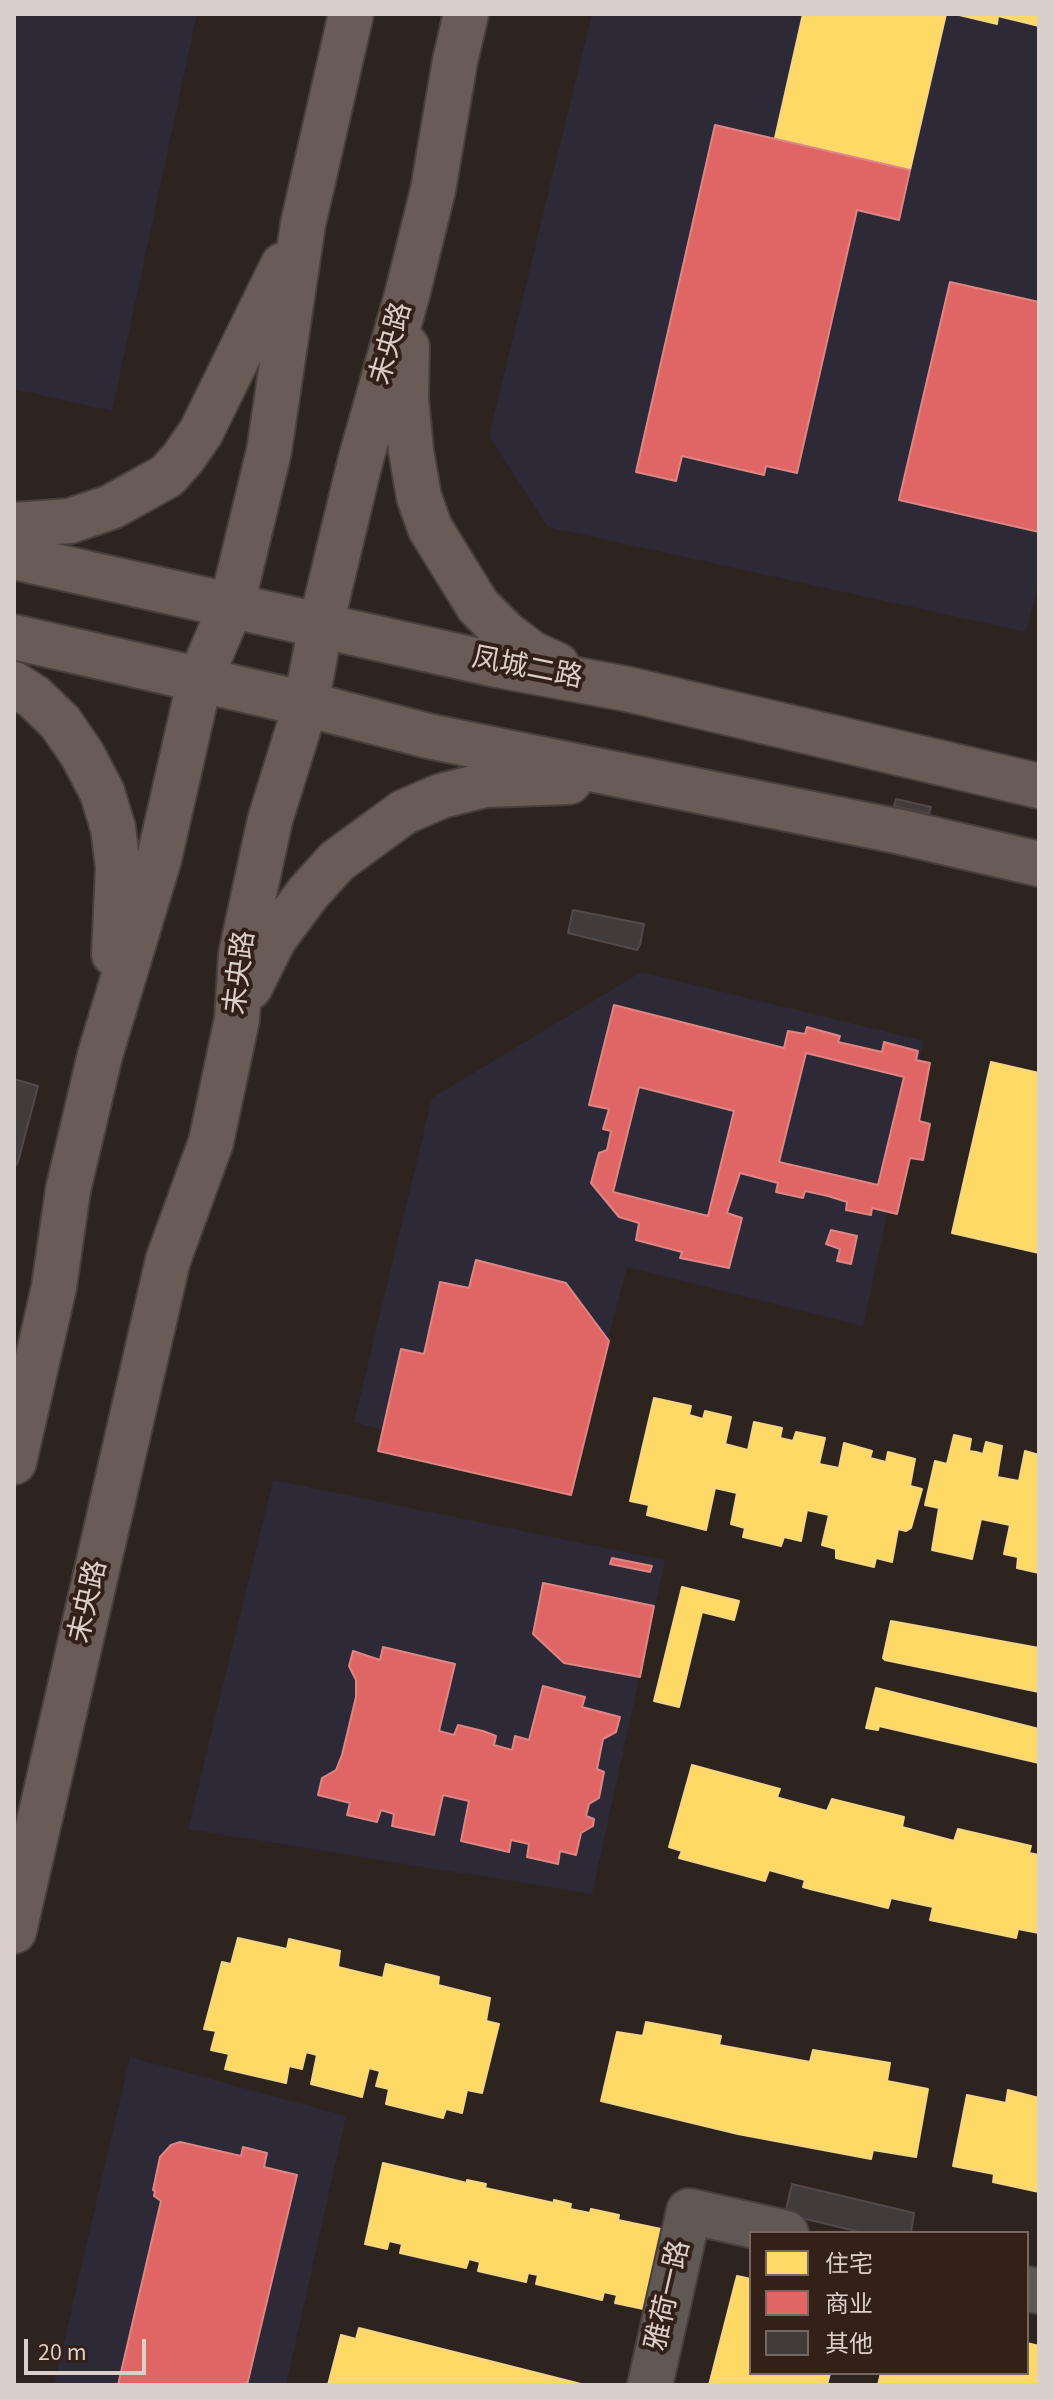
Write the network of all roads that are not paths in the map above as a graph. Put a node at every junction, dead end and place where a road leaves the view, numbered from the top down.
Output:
1 (351, 14) edge
2 (466, 14) edge
3 (303, 224) junction
4 (407, 295) junction
5 (14, 525) edge
6 (14, 557) edge
7 (232, 604) junction
8 (321, 624) junction
9 (14, 637) edge
10 (200, 679) junction
11 (14, 684) edge
12 (627, 689) junction
13 (306, 704) junction
14 (1039, 786) edge
15 (695, 790) junction
16 (1039, 864) edge
17 (237, 1019) junction
18 (100, 1055) junction
19 (14, 1462) edge
20 (14, 1931) edge
21 (777, 2231) edge
22 (650, 2385) edge

1 - 3 main road
2 - 4 main road, 未央路
3 - 5 main road
3 - 7 main road
4 - 8 main road, 未央路
4 - 12 main road
6 - 7 main road, 凤城二路
7 - 8 main road, 凤城二路
7 - 10 main road
8 - 12 main road, 凤城二路
8 - 13 main road, 未央路
9 - 10 main road
10 - 13 main road
10 - 18 main road
11 - 18 main road
12 - 14 main road, 凤城二路
13 - 15 main road
13 - 17 main road, 未央路
15 - 16 main road
15 - 17 main road
17 - 20 main road, 未央路
18 - 19 main road
21 - 22 lane, 雅荷一路

